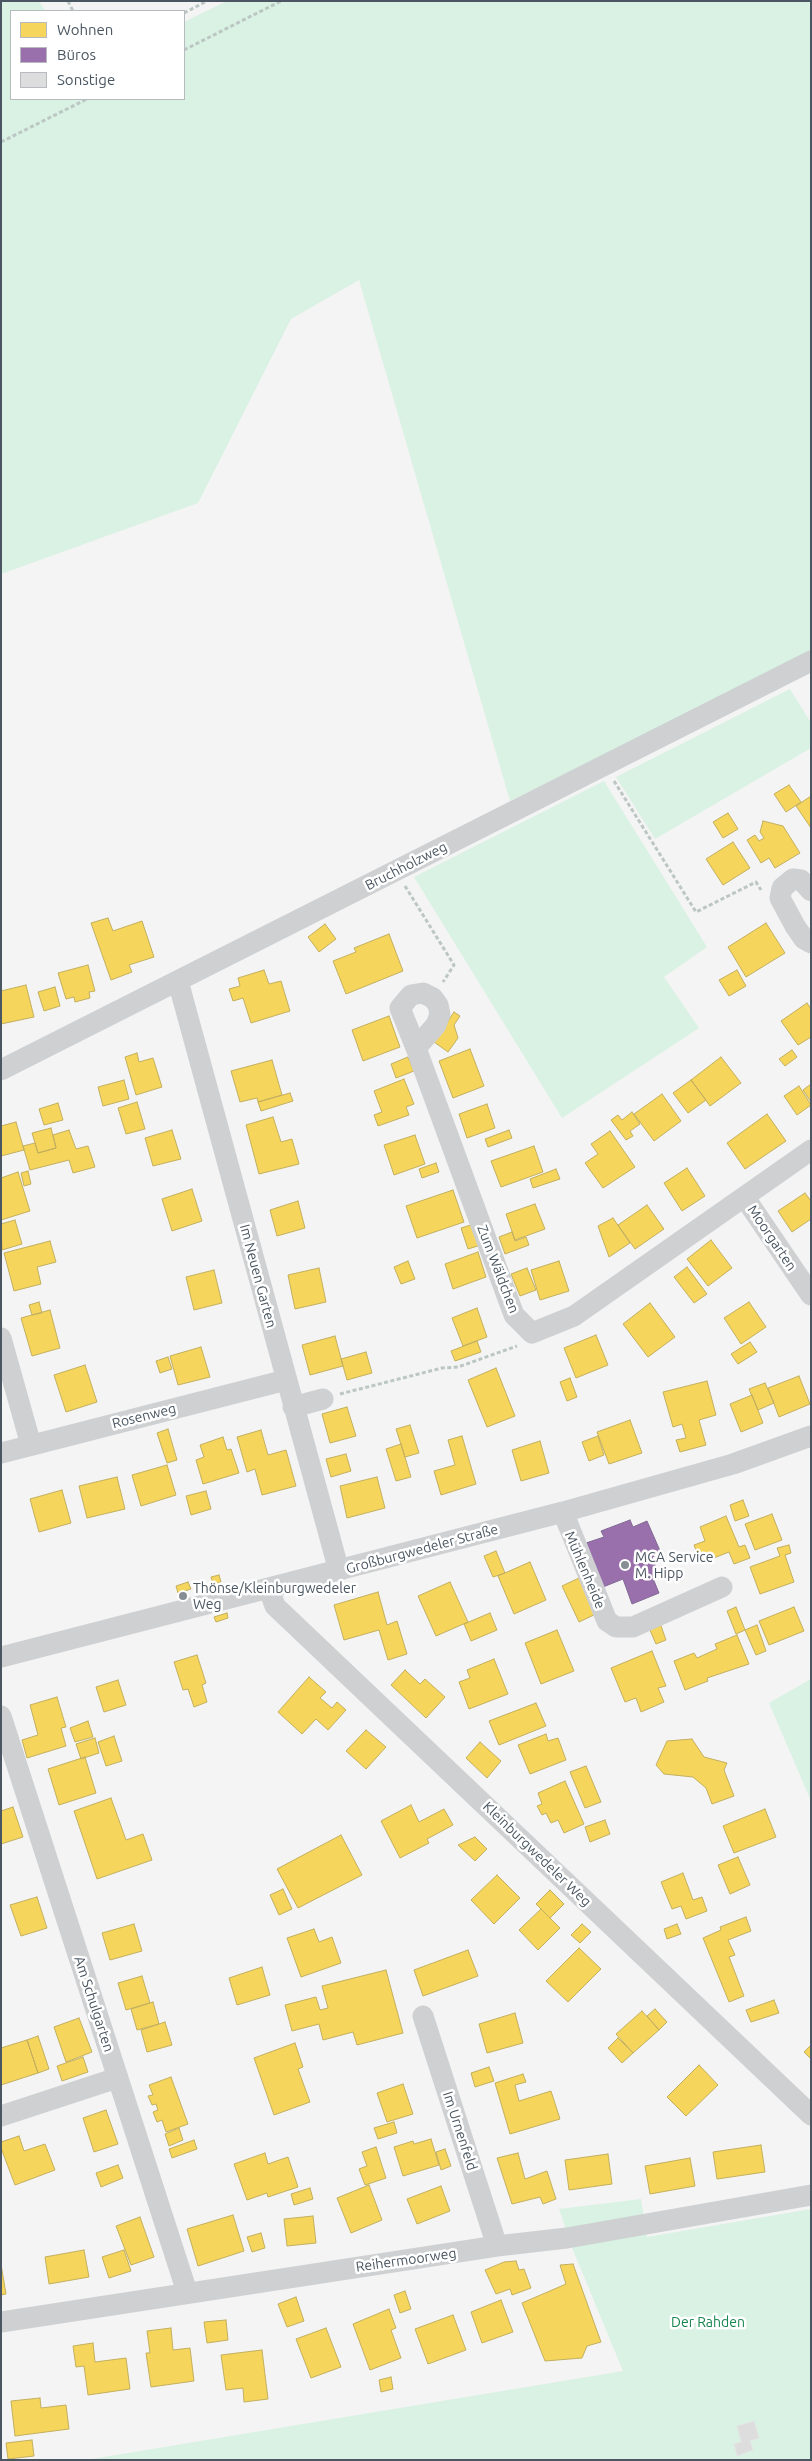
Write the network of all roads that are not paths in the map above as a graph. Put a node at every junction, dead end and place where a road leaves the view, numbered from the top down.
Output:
1 (811, 661) edge
2 (811, 891) edge
3 (811, 943) edge
4 (178, 981) junction
5 (416, 1048) junction
6 (1, 1070) edge
7 (811, 1150) edge
8 (745, 1198) junction
9 (811, 1295) edge
10 (1, 1338) edge
11 (286, 1380) junction
12 (323, 1399) road end
13 (293, 1407) junction
14 (811, 1436) edge
15 (31, 1445) junction
16 (1, 1453) edge
17 (563, 1512) junction
18 (339, 1571) junction
19 (722, 1587) dead end
20 (269, 1589) junction
21 (1, 1657) edge
22 (1, 1716) edge
23 (423, 2016) dead end
24 (117, 2078) junction
25 (811, 2115) edge
26 (1, 2116) edge
27 (811, 2195) edge
28 (497, 2246) junction
29 (187, 2292) junction
30 (1, 2322) edge

1 - 4 street, Bruchholzweg
2 - 3 street
4 - 6 street, Bruchholzweg
4 - 11 street, Im Neuen Garten
5 - 5 street, Zum Wäldchen
5 - 8 street, Zum Wäldchen
7 - 8 street, Moorgarten
8 - 9 street, Moorgarten
10 - 15 street
11 - 13 street, Im Neuen Garten
11 - 15 street, Rosenweg
12 - 13 street
13 - 18 street, Im Neuen Garten
14 - 17 street, Großburgwedeler Straße
15 - 16 street, Rosenweg
17 - 18 street, Großburgwedeler Straße
17 - 19 street, Mühlenheide
18 - 20 street, Großburgwedeler Straße
20 - 21 street, Großburgwedeler Straße
20 - 25 street, Kleinburgwedeler Weg
22 - 24 street, Am Schulgarten
23 - 28 street, Im Urnenfeld
24 - 26 street
24 - 29 street, Am Schulgarten
27 - 28 street, Reihermoorweg
28 - 29 street, Reihermoorweg
29 - 30 street, Reihermoorweg

